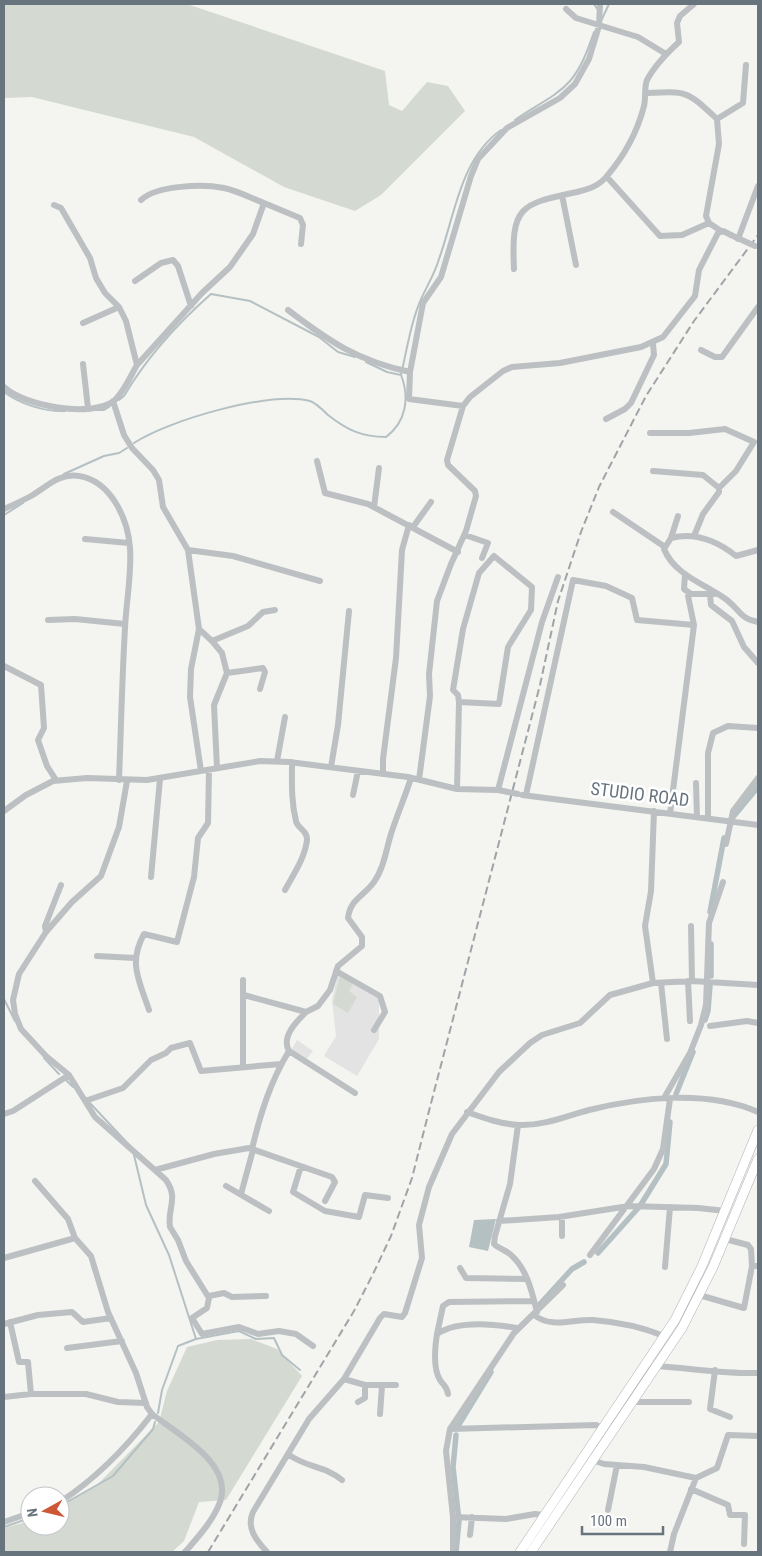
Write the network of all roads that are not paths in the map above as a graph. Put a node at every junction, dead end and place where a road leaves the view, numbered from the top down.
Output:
1 (600, 4) edge
2 (694, 4) edge
3 (566, 9) dead end
4 (598, 23) junction
5 (666, 54) junction
6 (746, 65) dead end
7 (647, 93) junction
8 (717, 119) junction
9 (607, 177) junction
10 (758, 186) edge
11 (562, 195) junction
12 (141, 200) dead end
13 (264, 203) junction
14 (54, 205) dead end
15 (709, 223) junction
16 (721, 231) junction
17 (735, 237) junction
18 (301, 244) dead end
19 (756, 247) edge
20 (576, 265) dead end
21 (514, 269) dead end
22 (135, 281) dead end
23 (202, 293) junction
24 (187, 296) junction
25 (190, 306) junction
26 (119, 307) junction
27 (758, 307) edge
28 (288, 310) dead end
29 (83, 323) dead end
30 (653, 344) junction
31 (701, 350) dead end
32 (83, 364) dead end
33 (137, 365) junction
34 (405, 371) junction
35 (4, 387) edge
36 (113, 401) junction
37 (464, 406) junction
38 (88, 408) junction
39 (606, 419) dead end
40 (650, 433) dead end
41 (317, 461) dead end
42 (379, 468) dead end
43 (653, 471) dead end
44 (719, 488) junction
45 (431, 502) dead end
46 (374, 508) junction
47 (4, 509) edge
48 (613, 512) dead end
49 (678, 516) dead end
50 (411, 526) junction
51 (465, 535) junction
52 (694, 536) junction
53 (671, 538) junction
54 (85, 539) dead end
55 (129, 543) junction
56 (665, 547) junction
57 (188, 550) junction
58 (758, 550) edge
59 (458, 552) junction
60 (482, 558) dead end
61 (685, 574) junction
62 (558, 577) dead end
63 (320, 581) dead end
64 (691, 594) junction
65 (712, 594) junction
66 (275, 610) dead end
67 (349, 611) dead end
68 (48, 620) dead end
69 (758, 622) edge
70 (125, 624) junction
71 (694, 625) junction
72 (199, 629) junction
73 (212, 641) junction
74 (758, 663) edge
75 (4, 666) edge
76 (227, 673) junction
77 (260, 689) dead end
78 (459, 702) junction
79 (285, 717) dead end
80 (758, 728) edge
81 (277, 761) junction
82 (292, 762) junction
83 (331, 767) junction
84 (217, 768) junction
85 (209, 770) junction
86 (201, 771) junction
87 (358, 771) junction
88 (383, 774) junction
89 (411, 778) junction
90 (758, 778) edge
91 (160, 779) junction
92 (56, 780) junction
93 (119, 780) junction
94 (419, 780) junction
95 (127, 781) junction
96 (696, 783) dead end
97 (456, 789) junction
98 (498, 790) junction
99 (353, 795) dead end
100 (526, 795) junction
101 (4, 811) edge
102 (654, 811) junction
103 (670, 814) junction
104 (697, 817) junction
105 (708, 817) junction
106 (731, 820) junction
107 (758, 825) edge
108 (726, 844) dead end
109 (151, 877) dead end
110 (723, 882) dead end
111 (61, 885) dead end
112 (285, 890) dead end
113 (691, 926) dead end
114 (46, 932) junction
115 (97, 956) dead end
116 (135, 958) junction
117 (336, 971) junction
118 (243, 980) dead end
119 (690, 981) junction
120 (708, 982) junction
121 (653, 983) junction
122 (661, 983) junction
123 (758, 985) edge
124 (244, 995) junction
125 (149, 1010) dead end
126 (306, 1012) junction
127 (690, 1021) dead end
128 (758, 1023) edge
129 (710, 1026) dead end
130 (374, 1030) dead end
131 (668, 1039) dead end
132 (289, 1051) junction
133 (281, 1064) junction
134 (243, 1066) junction
135 (69, 1075) junction
136 (355, 1093) dead end
137 (667, 1099) junction
138 (87, 1100) junction
139 (467, 1112) junction
140 (758, 1112) edge
141 (4, 1114) edge
142 (518, 1125) junction
143 (758, 1130) edge
144 (252, 1150) junction
145 (758, 1159) edge
146 (301, 1166) junction
147 (156, 1170) junction
148 (35, 1182) dead end
149 (226, 1186) dead end
150 (241, 1194) junction
151 (388, 1198) dead end
152 (325, 1201) dead end
153 (628, 1206) junction
154 (670, 1207) junction
155 (269, 1211) dead end
156 (726, 1212) junction
157 (562, 1216) junction
158 (499, 1221) junction
159 (562, 1236) dead end
160 (75, 1238) junction
161 (725, 1239) junction
162 (590, 1255) dead end
163 (4, 1258) edge
164 (755, 1266) edge
165 (665, 1267) dead end
166 (460, 1268) dead end
167 (527, 1279) junction
168 (563, 1285) dead end
169 (699, 1295) junction
170 (208, 1296) junction
171 (266, 1296) dead end
172 (534, 1301) junction
173 (536, 1313) junction
174 (111, 1318) junction
175 (7, 1323) edge
176 (519, 1327) junction
177 (437, 1334) junction
178 (664, 1336) junction
179 (122, 1341) junction
180 (313, 1346) dead end
181 (67, 1348) dead end
182 (652, 1364) junction
183 (715, 1370) junction
184 (758, 1373) edge
185 (344, 1378) junction
186 (365, 1385) junction
187 (396, 1385) dead end
188 (382, 1386) junction
189 (31, 1394) junction
190 (448, 1394) dead end
191 (4, 1397) edge
192 (358, 1402) dead end
193 (633, 1402) junction
194 (689, 1402) dead end
195 (146, 1403) junction
196 (152, 1414) junction
197 (380, 1414) dead end
198 (730, 1417) dead end
199 (603, 1428) junction
200 (450, 1429) junction
201 (758, 1436) edge
202 (288, 1454) junction
203 (592, 1460) junction
204 (617, 1465) junction
205 (696, 1478) junction
206 (342, 1480) dead end
207 (691, 1489) junction
208 (70, 1495) edge
209 (608, 1510) dead end
210 (544, 1515) junction
211 (20, 1516) edge
212 (455, 1517) junction
213 (472, 1517) junction
214 (4, 1522) edge
215 (470, 1534) dead end
216 (744, 1544) dead end
217 (185, 1552) edge
218 (267, 1552) edge
219 (453, 1552) edge
220 (520, 1552) edge
221 (531, 1552) edge
222 (670, 1552) edge

1 - 4 street
2 - 5 street
3 - 4 street
4 - 5 street
4 - 34 street
5 - 7 street
6 - 8 street
7 - 8 street
7 - 9 street
8 - 15 street
9 - 11 street
9 - 15 street
10 - 17 street
11 - 20 street
11 - 21 street
12 - 13 street
13 - 18 street
13 - 23 street
14 - 26 street
15 - 16 street
16 - 17 street
16 - 30 street
17 - 19 street, bridge
22 - 24 street
23 - 24 street
23 - 25 street
24 - 25 street
25 - 33 street
26 - 29 street
26 - 33 street
27 - 31 street
28 - 34 street
30 - 37 street
30 - 39 street
32 - 38 street
33 - 36 street
34 - 37 street
35 - 38 street
36 - 38 street
36 - 57 street
37 - 51 street
40 - 44 street
41 - 46 street
42 - 46 street
43 - 44 street
44 - 52 street
45 - 50 street
46 - 50 street
47 - 55 street
48 - 56 street
49 - 53 street
50 - 59 street
50 - 88 street
51 - 59 street
51 - 60 street
52 - 53 street
52 - 58 street
53 - 56 street
54 - 55 street
55 - 70 street
56 - 61 street
57 - 63 street
57 - 72 street
59 - 94 street
61 - 64 street
61 - 65 street
62 - 98 street
64 - 65 street
64 - 71 street
65 - 69 street
65 - 74 street
66 - 73 street
67 - 83 street
68 - 70 street
70 - 93 street
71 - 100 street
71 - 103 street
72 - 73 street
72 - 86 street
73 - 76 street
75 - 92 street
76 - 77 street
76 - 84 street
78 - 78 street
78 - 97 street
79 - 81 street
80 - 105 street
81 - 82 street, STUDIO ROAD
81 - 84 street, STUDIO ROAD
82 - 83 street, STUDIO ROAD
82 - 112 street
83 - 87 street, STUDIO ROAD
84 - 85 street, STUDIO ROAD
85 - 86 street, STUDIO ROAD
85 - 116 street
86 - 91 street, STUDIO ROAD
87 - 88 street, STUDIO ROAD
87 - 99 street
88 - 89 street, STUDIO ROAD
89 - 94 street, STUDIO ROAD
89 - 117 street
90 - 106 street
91 - 95 street, STUDIO ROAD
91 - 109 street
92 - 93 street, STUDIO ROAD
92 - 101 street
93 - 95 street, STUDIO ROAD
94 - 97 street, STUDIO ROAD
95 - 114 street
96 - 104 street
97 - 98 street, STUDIO ROAD
98 - 100 street, STUDIO ROAD, bridge
100 - 102 street, STUDIO ROAD
102 - 103 street, STUDIO ROAD
102 - 121 street
103 - 104 street, STUDIO ROAD
104 - 105 street, STUDIO ROAD
105 - 106 street, STUDIO ROAD
106 - 107 street, STUDIO ROAD
106 - 108 street
110 - 120 street
111 - 114 street
113 - 119 street
114 - 135 street
115 - 116 street
116 - 125 street
117 - 126 street
117 - 130 street
118 - 124 street
119 - 120 street
119 - 122 street
119 - 127 street
120 - 123 street
120 - 137 street
121 - 122 street
121 - 139 street
122 - 131 street
124 - 126 street
124 - 134 street
126 - 132 street
128 - 129 street
132 - 133 street
132 - 136 street
133 - 134 street
133 - 144 street
134 - 138 street
135 - 138 street
135 - 141 street
137 - 140 street
137 - 142 street
137 - 153 street
138 - 147 street
139 - 142 street
139 - 185 street
142 - 158 street
143 - 156 main road
144 - 146 street
144 - 147 street
144 - 150 street
145 - 161 main road
146 - 151 street
146 - 152 street
147 - 170 street
148 - 160 street
149 - 150 street
150 - 155 street
153 - 154 street
153 - 157 street
153 - 162 street
154 - 156 street
154 - 165 street
156 - 178 main road
157 - 158 street
157 - 159 street
158 - 167 street
160 - 163 street
160 - 174 street
161 - 164 street
161 - 169 main road
164 - 169 street
166 - 167 street
167 - 172 street
168 - 173 street
169 - 182 main road
170 - 171 street
170 - 180 street
172 - 173 street
172 - 177 street
173 - 176 street
173 - 178 street
174 - 175 street
174 - 179 street
175 - 189 street
176 - 177 street
176 - 200 street
177 - 190 street
178 - 182 main road
179 - 181 street
179 - 195 street
182 - 183 street
182 - 193 main road
182 - 199 main road
183 - 184 street
183 - 198 street
185 - 186 street
185 - 202 street
186 - 188 street
186 - 192 street
187 - 188 street
188 - 197 street
189 - 191 street
189 - 195 street
193 - 194 street
193 - 203 main road
195 - 196 street
196 - 208 street
196 - 217 street
199 - 200 street
199 - 210 main road
200 - 212 street
201 - 205 street
202 - 206 street
202 - 218 street
203 - 204 street
203 - 221 main road
204 - 205 street
204 - 209 street
205 - 207 street
207 - 216 street
207 - 222 street
210 - 213 street
210 - 220 main road
211 - 214 street
212 - 213 street
212 - 219 street
213 - 215 street

